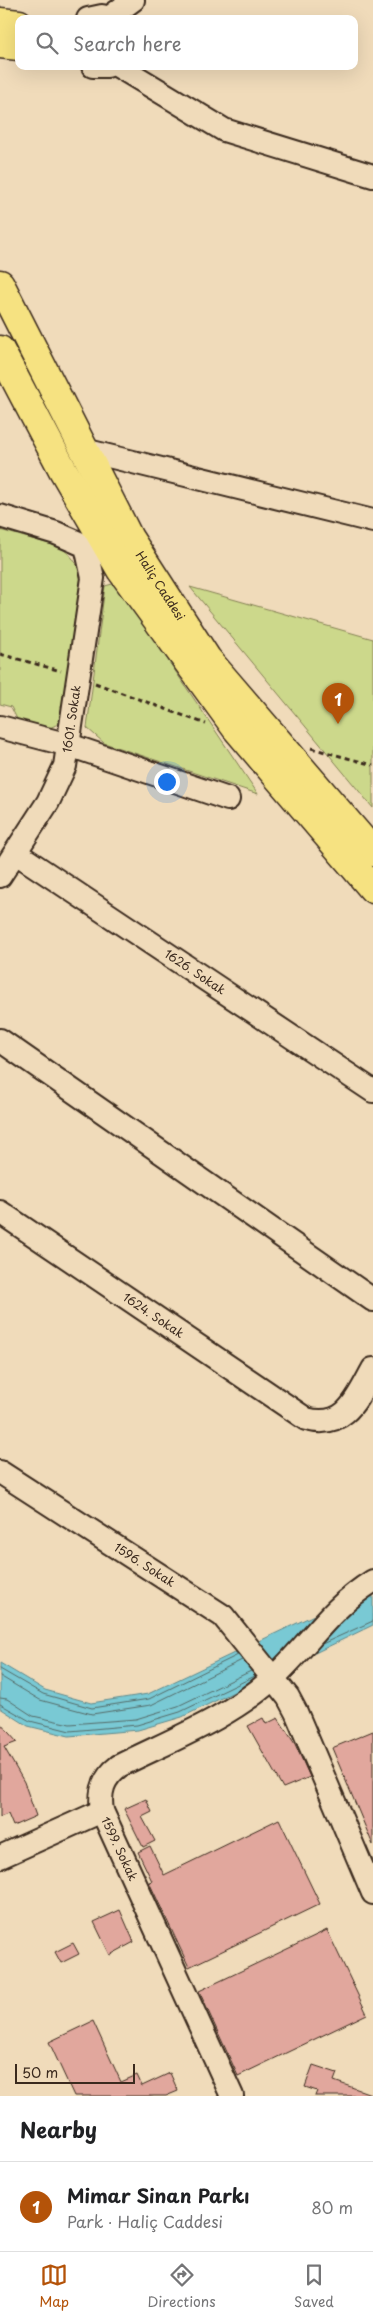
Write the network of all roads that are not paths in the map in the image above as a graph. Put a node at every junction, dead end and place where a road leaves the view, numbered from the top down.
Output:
1 (133, 0) edge
2 (108, 15) edge
3 (0, 22) edge
4 (15, 24) edge
5 (0, 44) edge
6 (15, 46) edge
7 (125, 70) edge
8 (371, 174) edge
9 (0, 284) edge
10 (1, 353) edge
11 (84, 450) junction
12 (0, 516) edge
13 (373, 521) edge
14 (101, 531) junction
15 (0, 727) edge
16 (69, 746) junction
17 (228, 799) dead end
18 (373, 852) edge
19 (16, 853) junction
20 (0, 876) edge
21 (373, 889) edge
22 (0, 1040) edge
23 (373, 1091) edge
24 (0, 1212) edge
25 (373, 1300) edge
26 (373, 1369) edge
27 (0, 1472) edge
28 (373, 1581) edge
29 (272, 1678) junction
30 (102, 1811) junction
31 (0, 1857) edge
32 (373, 1892) edge
33 (232, 2096) edge

1 - 2 street
3 - 4 main road
5 - 6 main road
7 - 8 street
9 - 11 main road, Haliç Caddesi
10 - 14 main road, Haliç Caddesi
11 - 13 street
11 - 14 main road, Haliç Caddesi
12 - 14 street
14 - 16 street, 1601. Sokak
14 - 18 main road, Haliç Caddesi
14 - 21 main road, Haliç Caddesi
15 - 16 street
16 - 17 street
16 - 19 street, 1601. Sokak
19 - 20 street, 1601. Sokak
19 - 23 street, 1626. Sokak
22 - 25 street
24 - 26 street, 1624. Sokak
27 - 29 street, 1596. Sokak
28 - 29 street, 1599. Sokak
29 - 30 street, 1599. Sokak
29 - 32 street, 1596. Sokak
30 - 31 street
30 - 33 street, 1599. Sokak

